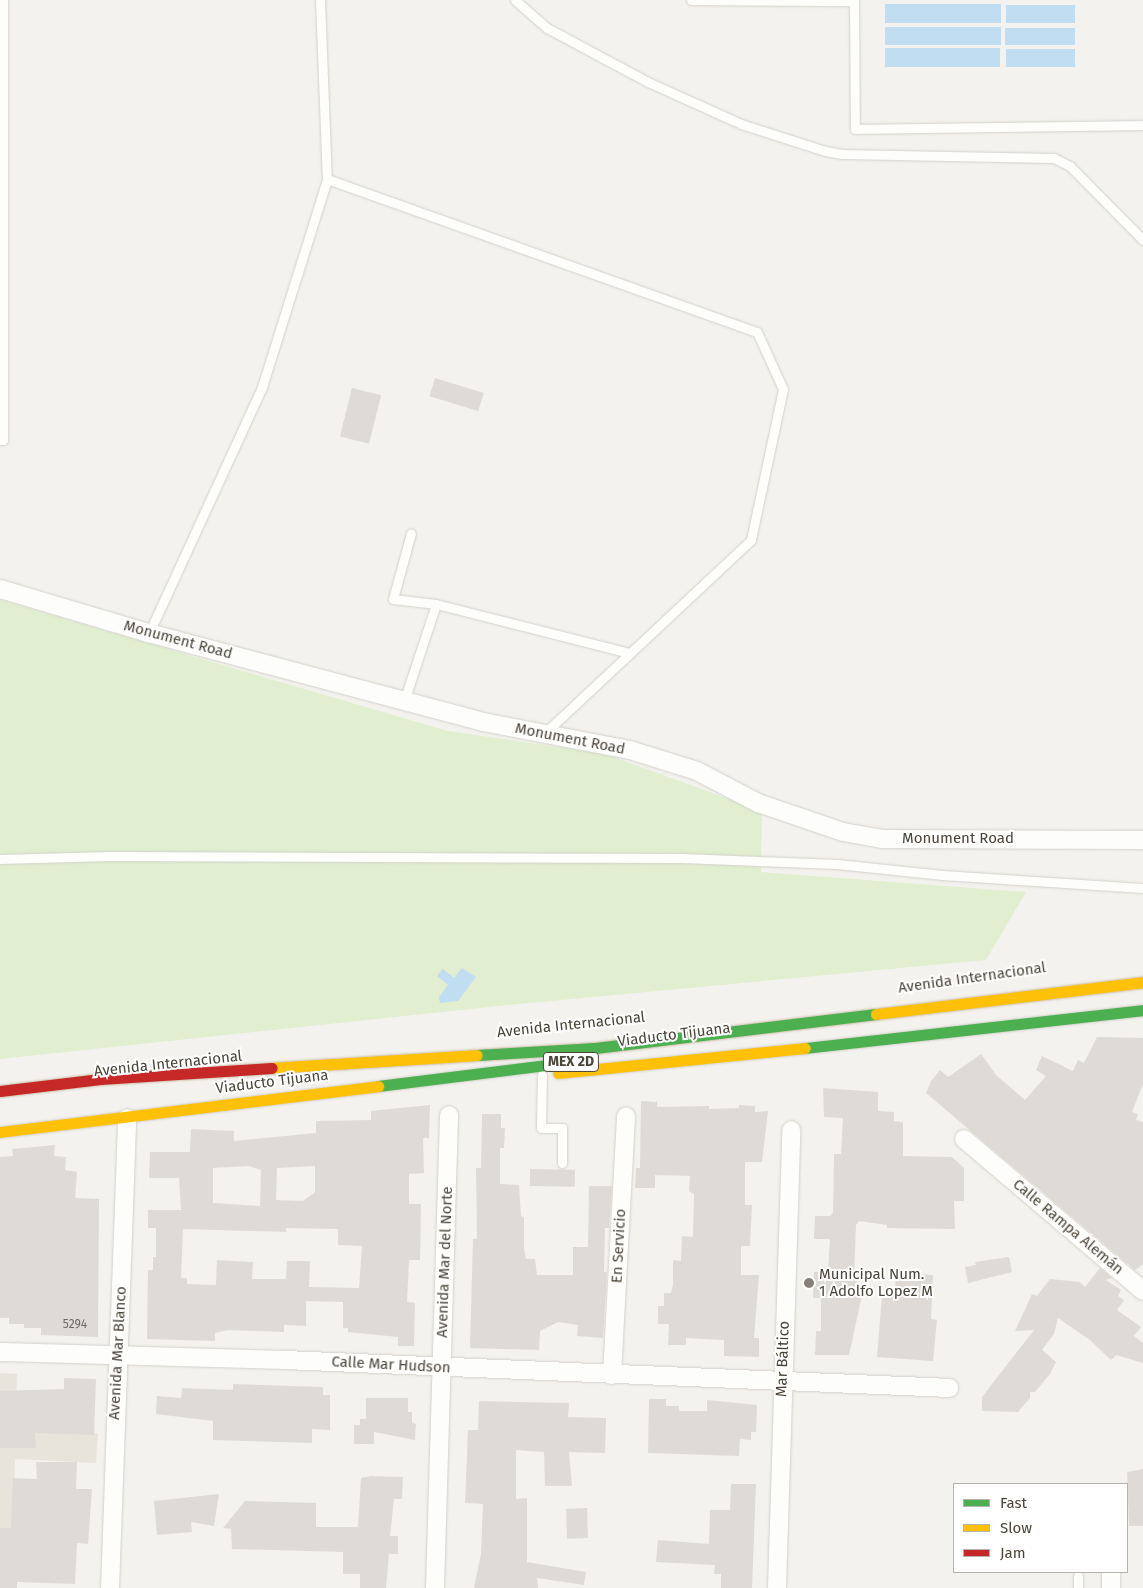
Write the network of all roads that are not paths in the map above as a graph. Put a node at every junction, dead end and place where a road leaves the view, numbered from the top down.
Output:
1 (3, 0) edge
2 (320, 0) edge
3 (515, 0) edge
4 (691, 0) edge
5 (854, 1) edge
6 (1143, 125) edge
7 (2, 127) edge
8 (327, 179) junction
9 (1143, 240) edge
10 (2, 368) edge
11 (0, 440) edge
12 (412, 533) dead end
13 (0, 589) edge
14 (436, 604) junction
15 (149, 633) junction
16 (630, 653) junction
17 (404, 701) junction
18 (544, 734) junction
19 (1143, 840) edge
20 (0, 859) edge
21 (1143, 888) edge
22 (1143, 969) edge
23 (1143, 982) edge
24 (1143, 994) edge
25 (1078, 1003) dead end
26 (1143, 1010) edge
27 (1143, 1016) edge
28 (932, 1020) dead end
29 (1071, 1020) junction
30 (542, 1075) junction
31 (0, 1091) edge
32 (0, 1096) edge
33 (449, 1115) dead end
34 (626, 1116) dead end
35 (127, 1118) junction
36 (791, 1130) dead end
37 (0, 1133) edge
38 (964, 1138) dead end
39 (562, 1163) dead end
40 (1143, 1291) edge
41 (0, 1352) edge
42 (116, 1355) junction
43 (442, 1368) junction
44 (612, 1375) junction
45 (782, 1380) junction
46 (949, 1388) dead end
47 (1111, 1573) edge
48 (1078, 1576) dead end
49 (110, 1588) edge
50 (435, 1588) edge
51 (777, 1588) edge
52 (1078, 1588) edge
53 (1110, 1588) edge

1 - 7 lane
2 - 8 lane
3 - 9 lane
4 - 5 lane
5 - 6 lane
7 - 10 lane
8 - 15 lane
8 - 16 lane
10 - 11 lane
12 - 14 lane
13 - 15 street, Monument Road
14 - 16 lane
14 - 17 lane
15 - 17 street, Monument Road
16 - 18 lane
17 - 18 street, Monument Road
18 - 19 street, Monument Road
20 - 21 lane
22 - 32 highway, Avenida Internacional
23 - 31 highway, Viaducto Tijuana / MEX 2D, bridge
24 - 25 highway
26 - 29 highway
27 - 29 highway
28 - 37 highway, Viaducto Tijuana / MEX 2D
29 - 30 highway
30 - 35 highway
30 - 39 lane
33 - 43 street, Avenida Mar del Norte
34 - 44 street, En Servicio
35 - 37 highway
35 - 42 street, Avenida Mar Blanco
36 - 45 street, Mar Báltico
38 - 40 street, Calle Rampa Alemán
41 - 42 street, Calle Mar Hudson
42 - 43 street, Calle Mar Hudson
42 - 49 street, Avenida Mar Blanco
43 - 44 street, Calle Mar Hudson
43 - 50 street, Avenida Mar del Norte
44 - 45 street, Calle Mar Hudson
45 - 46 street, Calle Mar Hudson
45 - 51 street, Mar Báltico
47 - 53 street
48 - 52 lane

